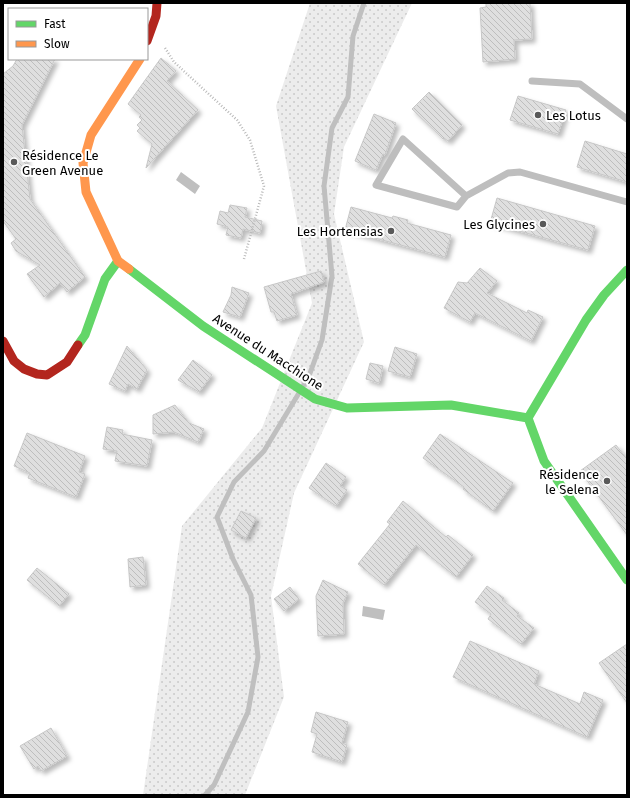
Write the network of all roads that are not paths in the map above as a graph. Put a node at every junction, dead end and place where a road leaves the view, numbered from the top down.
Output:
1 (157, 3) edge
2 (148, 39) edge
3 (139, 60) edge
4 (532, 81) dead end
5 (627, 120) edge
6 (466, 196) junction
7 (627, 202) edge
8 (118, 261) junction
9 (627, 270) edge
10 (3, 341) edge
11 (528, 418) junction
12 (627, 580) edge

1 - 2 main road
3 - 8 main road, Avenue du Macchione
4 - 5 lane
6 - 6 lane
6 - 7 lane
8 - 10 main road
8 - 11 main road, Avenue du Macchione
9 - 11 main road
11 - 12 main road

